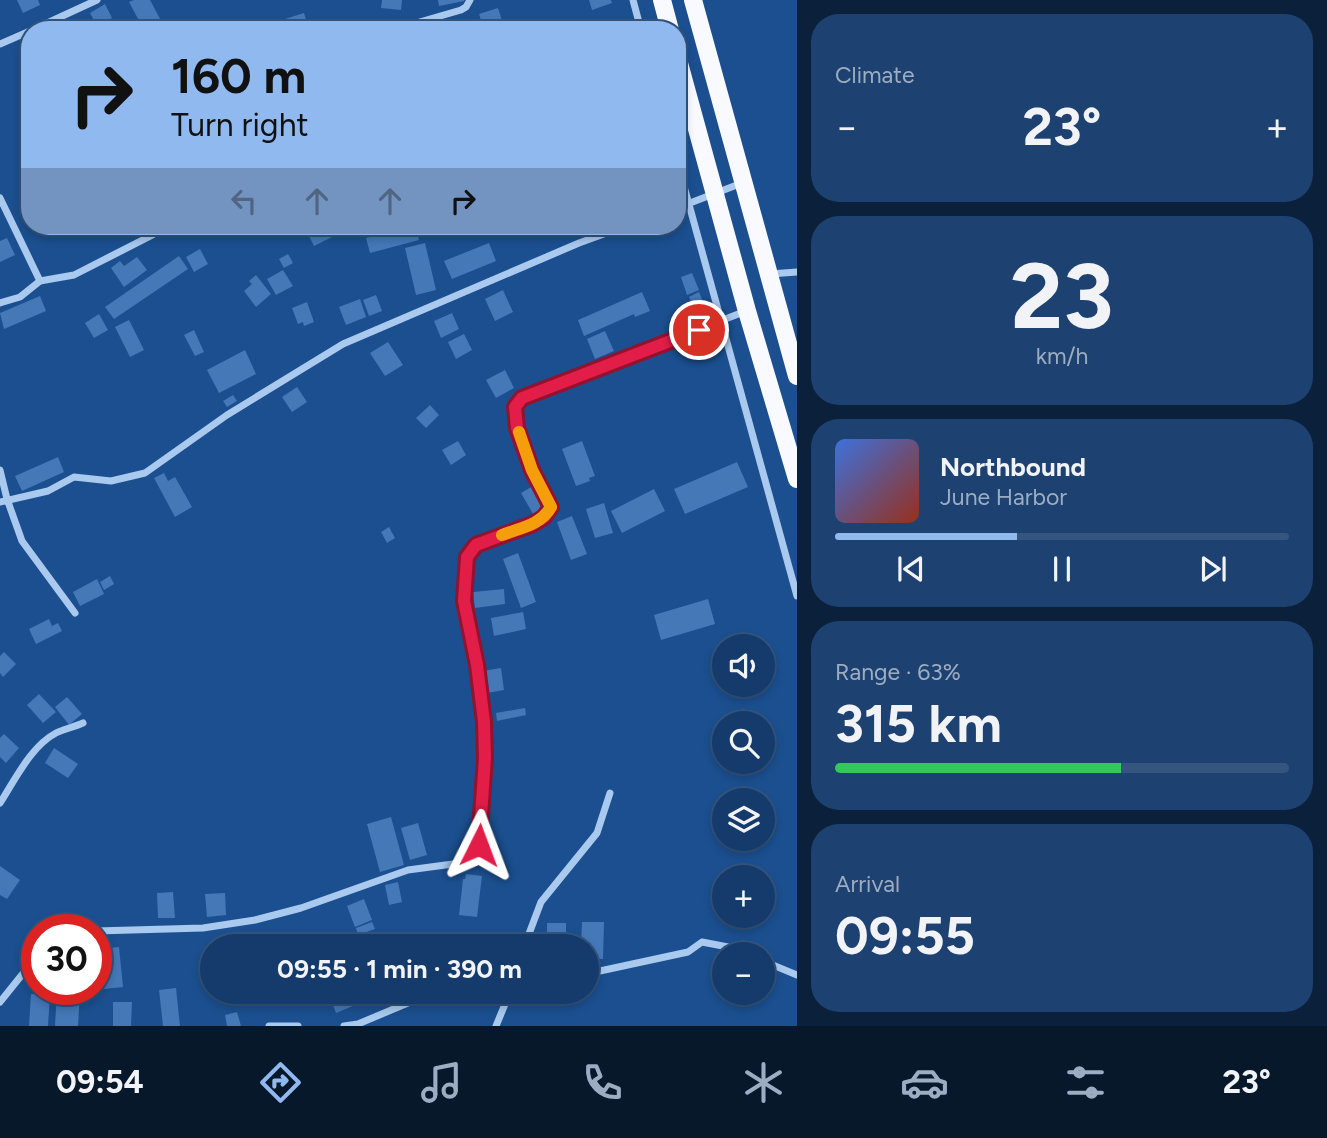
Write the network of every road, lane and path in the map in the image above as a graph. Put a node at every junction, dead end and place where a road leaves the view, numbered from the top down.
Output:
1 (97, 0) edge
2 (470, 0) edge
3 (633, 0) edge
4 (662, 0) edge
5 (693, 0) edge
6 (51, 21) edge
7 (422, 21) edge
8 (639, 21) edge
9 (668, 21) edge
10 (21, 35) edge
11 (0, 44) edge
12 (686, 89) edge
13 (743, 183) junction
14 (686, 193) edge
15 (715, 195) junction
16 (0, 198) edge
17 (689, 204) junction
18 (686, 205) edge
19 (152, 235) edge
20 (601, 235) edge
21 (797, 272) edge
22 (768, 275) junction
23 (40, 281) junction
24 (0, 303) edge
25 (747, 311) junction
26 (723, 321) junction
27 (797, 376) edge
28 (0, 470) edge
29 (797, 479) edge
30 (3, 500) edge
31 (797, 596) edge
32 (75, 613) dead end
33 (83, 723) dead end
34 (610, 793) dead end
35 (0, 803) edge
36 (112, 931) edge
37 (529, 934) edge
38 (712, 944) edge
39 (775, 966) edge
40 (599, 971) edge
41 (797, 975) edge
42 (21, 976) edge
43 (0, 1002) edge
44 (406, 1004) edge
45 (505, 1004) edge
46 (269, 1026) edge
47 (298, 1026) edge
48 (344, 1026) edge
49 (496, 1026) edge

1 - 6 street
2 - 7 street
3 - 8 street
4 - 9 highway
5 - 13 highway
10 - 11 street
12 - 15 highway
13 - 15 street
13 - 22 highway
14 - 17 street
15 - 17 street
15 - 25 highway
16 - 23 street
17 - 18 street
17 - 26 street
19 - 23 street
20 - 30 street
21 - 22 street
22 - 27 highway
23 - 24 street
25 - 26 street
25 - 29 highway
26 - 31 street
26 - 36 street
28 - 30 street
30 - 32 street
33 - 35 street
34 - 37 street
38 - 40 street
39 - 41 street
42 - 43 street
44 - 48 street
45 - 49 street
46 - 47 street

